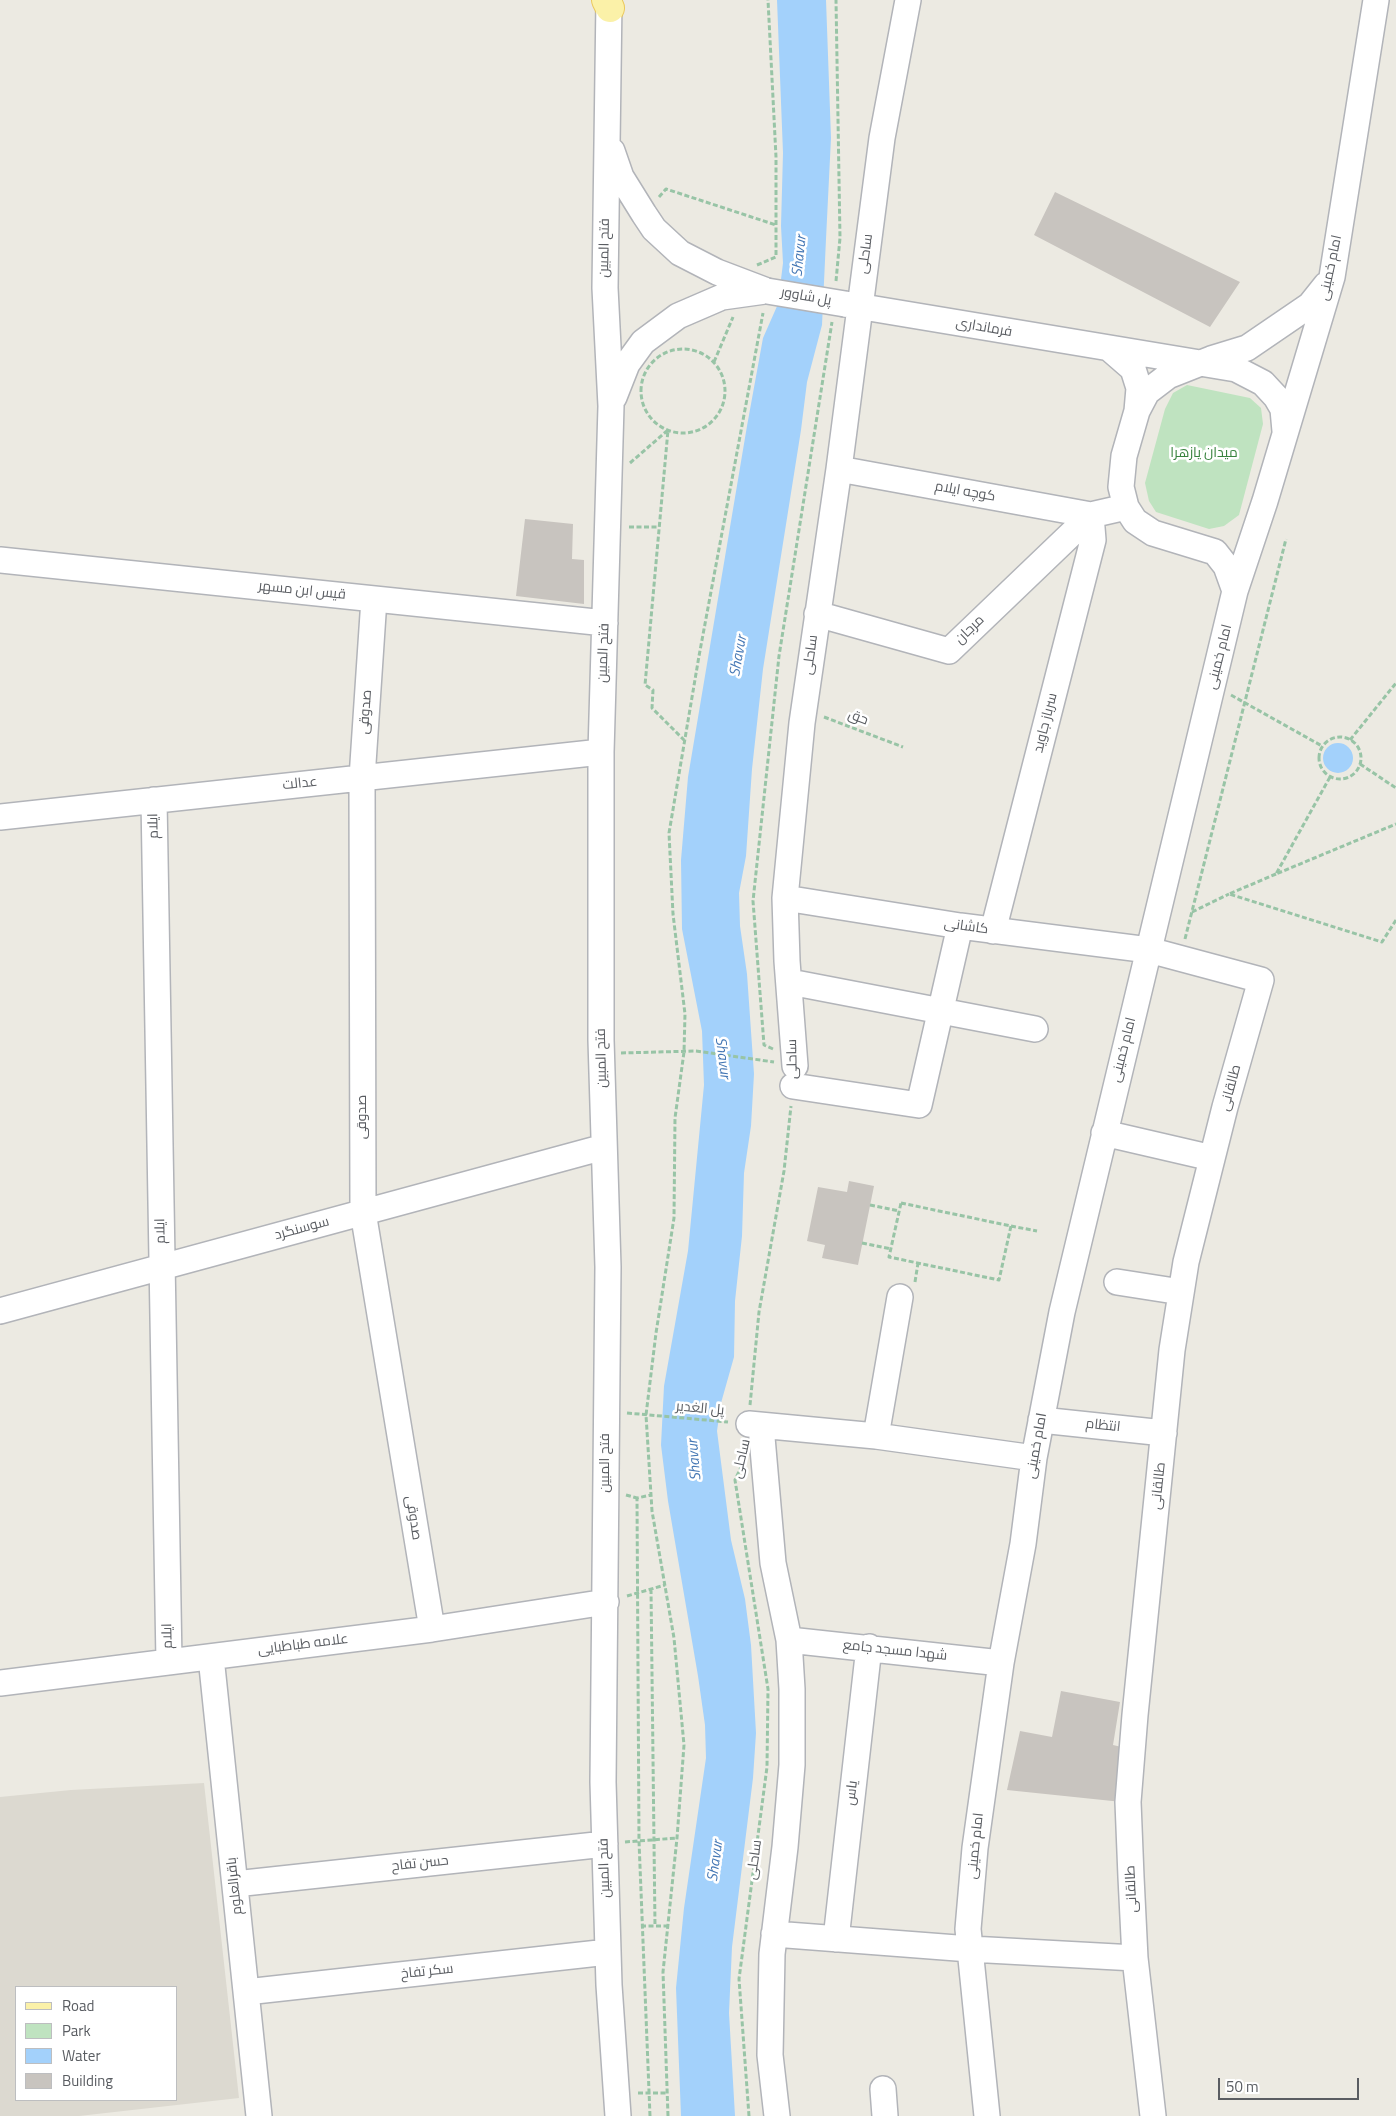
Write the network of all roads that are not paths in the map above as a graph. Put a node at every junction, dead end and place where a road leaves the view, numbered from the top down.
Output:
1 (908, 0) edge
2 (1376, 0) edge
3 (608, 3) edge
4 (607, 139) junction
5 (1332, 277) junction
6 (752, 289) junction
7 (843, 302) junction
8 (1110, 349) junction
9 (1199, 364) junction
10 (611, 406) junction
11 (1137, 411) junction
12 (1285, 434) junction
13 (828, 468) junction
14 (1126, 507) junction
15 (1091, 515) junction
16 (1256, 529) junction
17 (1215, 552) junction
18 (0, 560) edge
19 (1235, 591) junction
20 (374, 599) junction
21 (817, 614) junction
22 (605, 623) junction
23 (601, 752) junction
24 (362, 778) junction
25 (154, 800) junction
26 (0, 817) edge
27 (785, 898) junction
28 (960, 926) junction
29 (993, 930) junction
30 (1149, 950) junction
31 (790, 982) junction
32 (940, 1011) junction
33 (1035, 1029) dead end
34 (1104, 1133) junction
35 (604, 1147) junction
36 (1212, 1158) junction
37 (363, 1212) junction
38 (162, 1267) junction
39 (1117, 1282) dead end
40 (1182, 1292) junction
41 (900, 1296) dead end
42 (0, 1311) edge
43 (1041, 1420) junction
44 (1164, 1433) junction
45 (876, 1436) junction
46 (1034, 1458) junction
47 (606, 1602) junction
48 (432, 1630) junction
49 (788, 1640) junction
50 (869, 1648) junction
51 (211, 1657) junction
52 (169, 1662) junction
53 (1001, 1663) junction
54 (0, 1682) edge
55 (605, 1844) junction
56 (235, 1884) junction
57 (774, 1934) junction
58 (836, 1939) junction
59 (970, 1949) junction
60 (608, 1952) junction
61 (1135, 1958) junction
62 (246, 1992) junction
63 (883, 2089) dead end
64 (617, 2105) edge
65 (259, 2116) edge
66 (777, 2116) edge
67 (885, 2116) edge
68 (987, 2116) edge
69 (1153, 2116) edge

1 - 7 street, ساحلی
2 - 5 street, امام خمینی
3 - 4 street, فتح المبین
4 - 6 street
4 - 10 street, فتح المبین
5 - 9 street
5 - 12 street, امام خمینی
6 - 7 street, پل شاوور, bridge
6 - 10 street
7 - 8 street, فرمانداری
7 - 13 street, ساحلی
8 - 9 street, فرمانداری
8 - 11 street
9 - 11 street
9 - 12 street
10 - 22 street, فتح المبین
11 - 14 street
12 - 16 street, امام خمینی
13 - 15 street, کوچه ایلام
13 - 21 street, ساحلی
14 - 15 street
14 - 17 street
15 - 21 street, مرجان
15 - 29 street, سرباز جاوید
16 - 17 street
16 - 19 street, امام خمینی
17 - 19 street
18 - 20 street, قیس ابن مسهر
19 - 30 street, امام خمینی
20 - 22 street, قیس ابن مسهر
20 - 24 street, صدوقی
21 - 27 street, ساحلی
22 - 23 street, فتح المبین
23 - 24 street, عدالت
23 - 35 street, فتح المبین
24 - 25 street, عدالت
24 - 37 street, صدوقی
25 - 26 street, عدالت
25 - 38 street, ایلام
27 - 28 street, کاشانی
27 - 31 street, ساحلی
28 - 29 street, کاشانی
28 - 32 street
29 - 30 street, کاشانی
30 - 34 street, امام خمینی
30 - 36 street, طالقانی
31 - 32 street
31 - 32 street, ساحلی
32 - 33 street
34 - 36 street
34 - 43 street, امام خمینی
35 - 37 street, سوسنگرد
35 - 47 street, فتح المبین
36 - 40 street, طالقانی
37 - 38 street, سوسنگرد
37 - 48 street, صدوقی
38 - 42 street, سوسنگرد
38 - 52 street, ایلام
39 - 40 street
40 - 44 street, طالقانی
41 - 45 street
43 - 44 street, انتظام
43 - 46 street, امام خمینی
44 - 61 street, طالقانی
45 - 46 street
45 - 49 street, ساحلی
46 - 53 street, امام خمینی
47 - 48 street, علامه طباطبایی
47 - 55 street, فتح المبین
48 - 51 street, علامه طباطبایی
49 - 50 street, شهدا مسجد جامع
49 - 57 street, ساحلی
50 - 53 street, شهدا مسجد جامع
50 - 58 street, یاس
51 - 52 street, علامه طباطبایی
51 - 56 street, باقرالعلوم
52 - 54 street, علامه طباطبایی
53 - 59 street, امام خمینی
55 - 56 street, حسن تفاح
55 - 60 street, فتح المبین
56 - 62 street, باقرالعلوم
57 - 58 street
57 - 66 street, ساحلی
58 - 59 street
59 - 61 street
59 - 68 street, امام خمینی
60 - 62 street, سکر تفاخ
60 - 64 street, فتح المبین
61 - 69 street, طالقانی
62 - 65 street, باقرالعلوم
63 - 67 street

